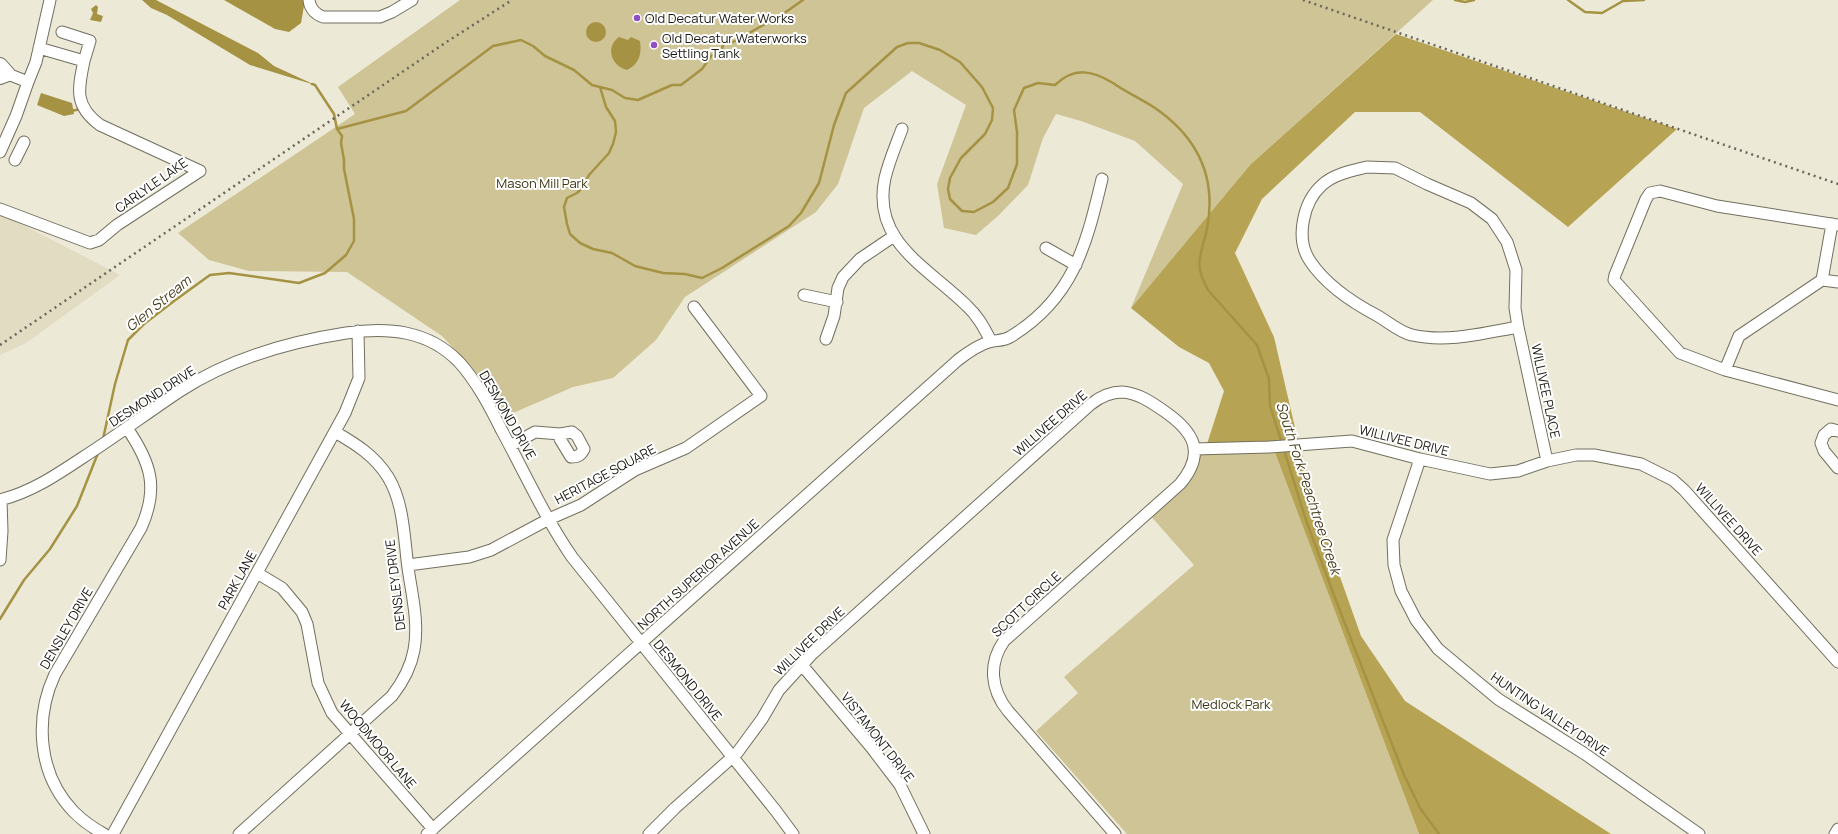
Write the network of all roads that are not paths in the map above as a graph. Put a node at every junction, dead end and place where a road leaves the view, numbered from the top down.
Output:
1 (50, 0) edge
2 (309, 0) edge
3 (412, 0) edge
4 (62, 32) dead end
5 (39, 48) junction
6 (84, 60) junction
7 (3, 72) edge
8 (28, 82) junction
9 (902, 129) dead end
10 (24, 142) dead end
11 (2, 148) edge
12 (1102, 180) dead end
13 (0, 209) edge
14 (1835, 224) edge
15 (894, 236) junction
16 (1046, 248) dead end
17 (1076, 265) junction
18 (1822, 280) junction
19 (1838, 282) edge
20 (804, 296) dead end
21 (837, 302) junction
22 (694, 307) dead end
23 (1518, 327) junction
24 (358, 332) junction
25 (826, 339) dead end
26 (991, 341) junction
27 (1725, 370) junction
28 (1838, 400) edge
29 (127, 428) junction
30 (1838, 431) edge
31 (335, 432) junction
32 (560, 434) dead end
33 (510, 446) junction
34 (1194, 449) junction
35 (1420, 460) junction
36 (1547, 461) junction
37 (1836, 462) edge
38 (0, 500) edge
39 (549, 519) junction
40 (0, 560) edge
41 (408, 565) junction
42 (257, 573) junction
43 (640, 644) junction
44 (1838, 662) edge
45 (800, 664) junction
46 (349, 735) junction
47 (732, 757) junction
48 (1838, 829) edge
49 (430, 832) edge
50 (104, 834) edge
51 (113, 834) edge
52 (239, 834) edge
53 (649, 834) edge
54 (793, 834) edge
55 (924, 834) edge
56 (1115, 834) edge
57 (1699, 834) edge
58 (1834, 834) edge

1 - 5 street
2 - 3 street
4 - 6 street, CARLYLE LAKE
5 - 6 street
5 - 8 street
6 - 13 street, CARLYLE LAKE
7 - 8 street
8 - 11 street
9 - 15 street
10 - 11 street
12 - 17 street, NORTH SUPERIOR AVENUE
14 - 18 street
14 - 27 street
15 - 21 street
15 - 26 street
16 - 17 street
17 - 26 street, NORTH SUPERIOR AVENUE
18 - 19 street
18 - 27 street
20 - 21 street
21 - 25 street
22 - 39 street, HERITAGE SQUARE
23 - 23 street, WILLIVEE PLACE
23 - 36 street, WILLIVEE PLACE
24 - 29 street, DESMOND DRIVE
24 - 31 street, PARK LANE
24 - 33 street, DESMOND DRIVE
26 - 43 street, NORTH SUPERIOR AVENUE
27 - 28 street
29 - 38 street, DESMOND DRIVE
29 - 50 street, DENSLEY DRIVE
30 - 37 street
31 - 41 street, DENSLEY DRIVE
31 - 42 street, PARK LANE
32 - 33 street
33 - 39 street, DESMOND DRIVE
34 - 35 street, WILLIVEE DRIVE
34 - 45 street, WILLIVEE DRIVE
34 - 56 street, SCOTT CIRCLE
35 - 36 street, WILLIVEE DRIVE
35 - 57 street, HUNTING VALLEY DRIVE
36 - 44 street, WILLIVEE DRIVE
38 - 40 street
39 - 41 street
39 - 43 street, DESMOND DRIVE
41 - 46 street, DENSLEY DRIVE
42 - 46 street, WOODMOOR LANE
42 - 51 street, PARK LANE
43 - 47 street, DESMOND DRIVE
43 - 49 street, NORTH SUPERIOR AVENUE
45 - 47 street, WILLIVEE DRIVE
45 - 55 street, VISTAMONT DRIVE
46 - 49 street, WOODMOOR LANE
46 - 52 street, DENSLEY DRIVE
47 - 53 street, WILLIVEE DRIVE
47 - 54 street, DESMOND DRIVE
48 - 58 street

